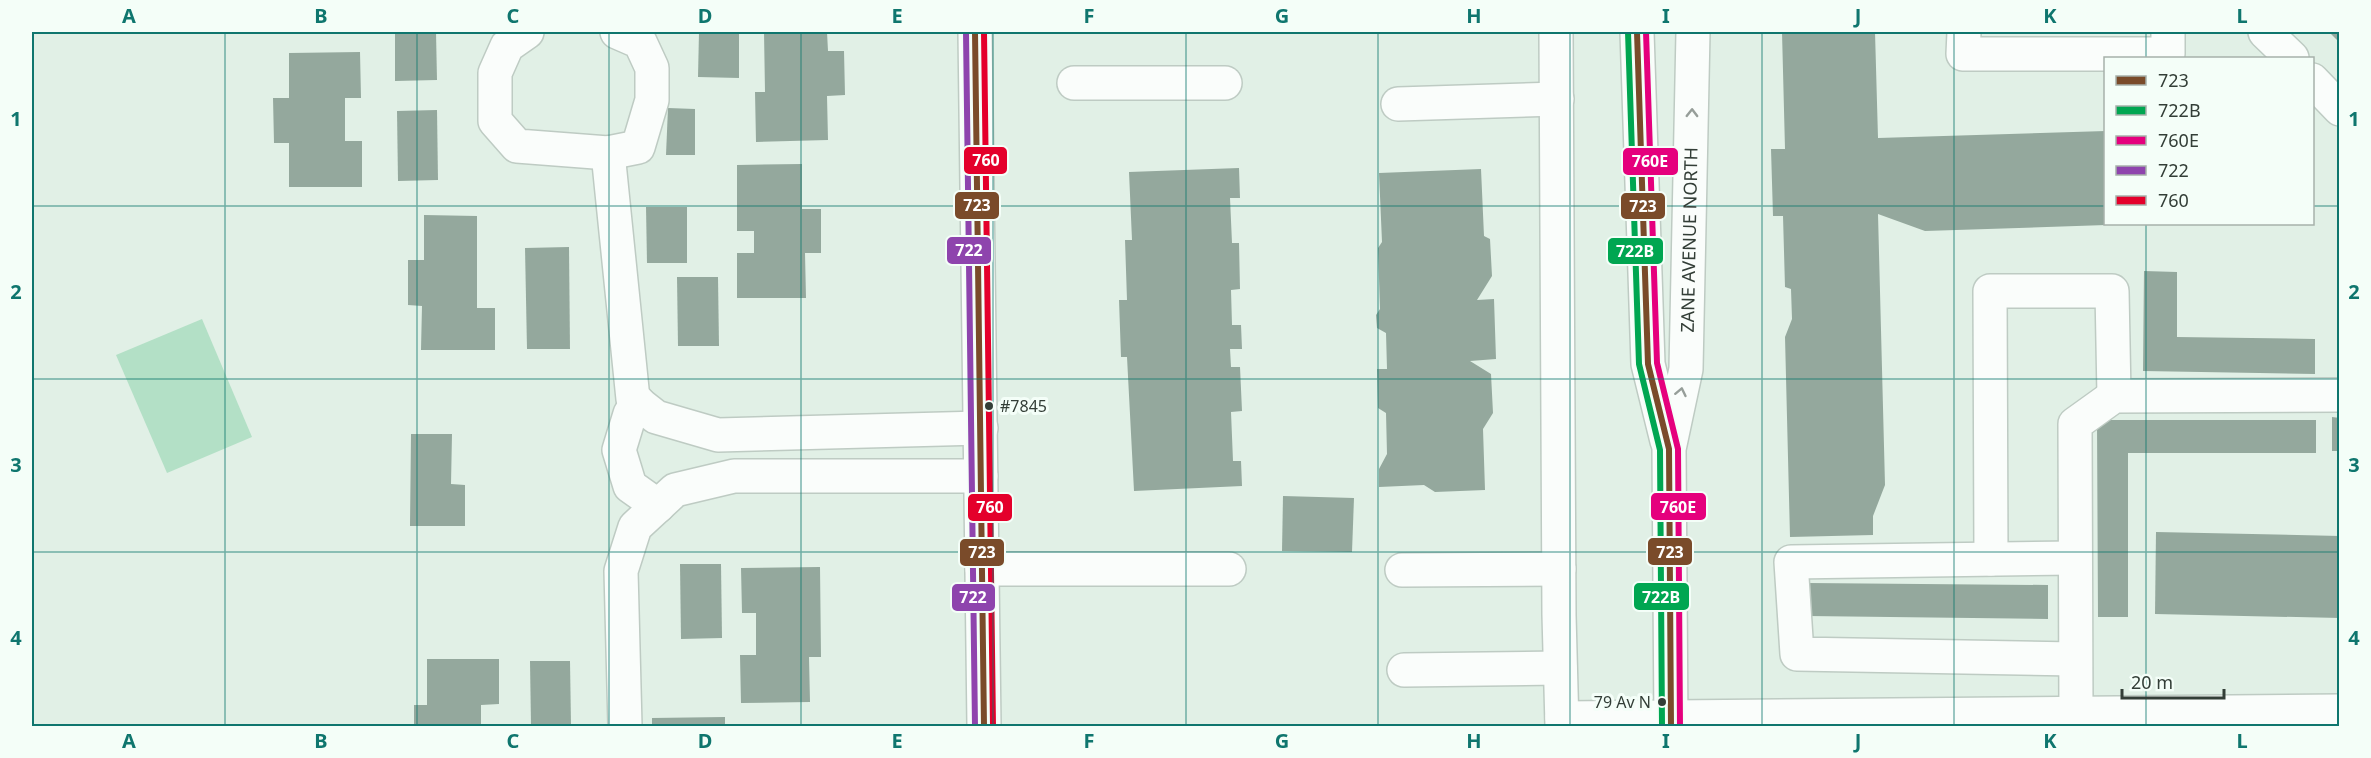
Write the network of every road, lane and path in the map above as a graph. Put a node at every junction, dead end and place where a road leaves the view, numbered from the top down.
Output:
1 (526, 32) edge
2 (617, 32) edge
3 (975, 32) edge
4 (1556, 32) edge
5 (1637, 32) edge
6 (1694, 32) edge
7 (1964, 32) edge
8 (2168, 32) edge
9 (2265, 32) edge
10 (2291, 57) edge
11 (2314, 81) edge
12 (1074, 83) dead end
13 (1225, 83) dead end
14 (1557, 99) junction
15 (1398, 104) dead end
16 (2340, 109) edge
17 (608, 153) junction
18 (2340, 395) edge
19 (2114, 396) junction
20 (638, 402) junction
21 (981, 428) junction
22 (1669, 449) junction
23 (981, 476) junction
24 (658, 506) junction
25 (2074, 558) junction
26 (1991, 559) junction
27 (982, 569) junction
28 (1229, 570) dead end
29 (1402, 570) dead end
30 (1559, 570) junction
31 (2075, 659) junction
32 (1560, 668) junction
33 (1404, 670) dead end
34 (2340, 711) edge
35 (2076, 713) junction
36 (1671, 721) edge
37 (1562, 722) edge
38 (625, 726) edge
39 (984, 726) edge

1 - 17 street
2 - 17 street
3 - 21 street
4 - 14 street
5 - 22 street, ZANE AVENUE NORTH
22 -> 6 street, ZANE AVENUE NORTH
7 - 8 street
9 - 10 street
11 - 16 street
12 - 13 street
14 - 15 street
14 - 30 street
17 - 20 street
18 - 19 street
19 - 25 street
19 - 26 street
20 - 21 street
20 - 24 street
21 - 23 street
22 - 36 street, ZANE AVENUE NORTH
23 - 24 street
23 - 27 street
24 - 38 street
25 - 26 street
25 - 31 street
26 - 31 street
27 - 28 street
27 - 39 street
29 - 30 street
30 - 32 street
31 - 35 street
32 - 33 street
32 - 37 street
34 - 35 street
35 - 36 street
36 - 37 street

